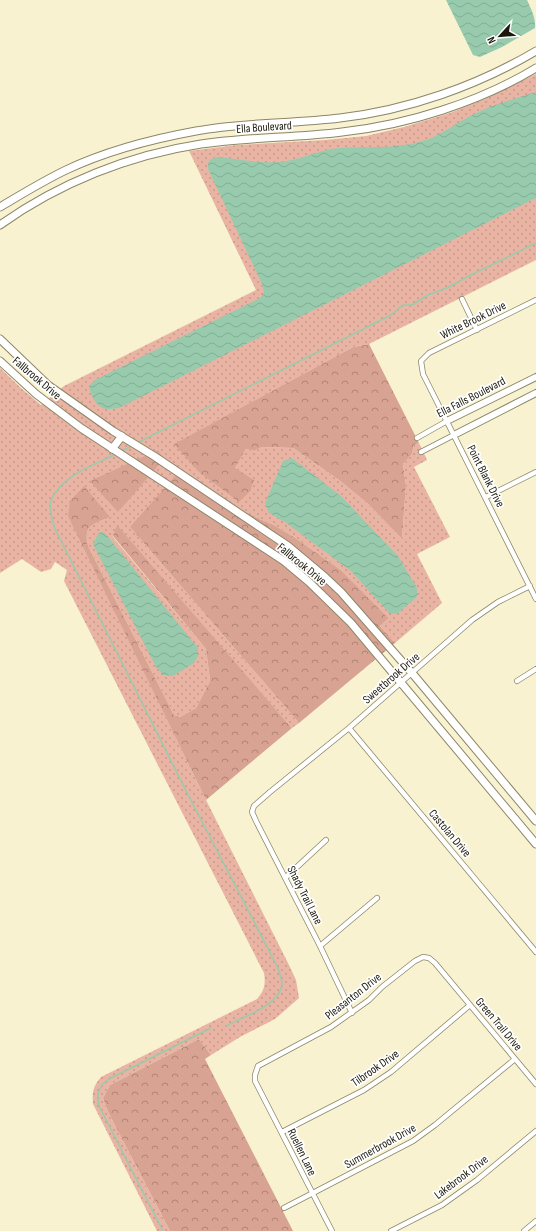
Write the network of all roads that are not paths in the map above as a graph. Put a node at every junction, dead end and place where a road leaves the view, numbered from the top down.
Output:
1 (536, 51) edge
2 (536, 68) edge
3 (451, 91) junction
4 (456, 104) junction
5 (197, 130) junction
6 (200, 145) junction
7 (77, 165) junction
8 (83, 178) junction
9 (0, 207) edge
10 (0, 225) edge
11 (462, 299) dead end
12 (536, 300) edge
13 (477, 330) junction
14 (0, 339) edge
15 (0, 361) edge
16 (421, 361) joint
17 (35, 374) junction
18 (536, 377) edge
19 (26, 385) junction
20 (536, 394) edge
21 (447, 421) junction
22 (454, 434) junction
23 (122, 436) junction
24 (417, 438) dead end
25 (112, 449) junction
26 (421, 452) dead end
27 (536, 472) edge
28 (486, 497) junction
29 (318, 571) junction
30 (310, 582) junction
31 (530, 586) junction
32 (536, 598) edge
33 (536, 669) edge
34 (412, 673) junction
35 (517, 681) dead end
36 (402, 682) junction
37 (349, 728) junction
38 (474, 747) junction
39 (463, 756) junction
40 (270, 792) joint
41 (536, 821) edge
42 (326, 840) dead end
43 (536, 844) edge
44 (285, 878) junction
45 (377, 898) dead end
46 (320, 946) junction
47 (536, 952) edge
48 (446, 976) joint
49 (470, 1005) junction
50 (352, 1012) junction
51 (515, 1059) junction
52 (255, 1081) joint
53 (536, 1084) edge
54 (536, 1131) edge
55 (282, 1132) junction
56 (312, 1194) junction
57 (284, 1208) dead end
58 (536, 1221) edge
59 (332, 1231) edge
60 (391, 1231) edge
61 (524, 1231) edge

1 - 3 main road, Ella Boulevard
2 - 4 main road, Ella Boulevard
3 - 4 main road
3 - 5 main road, Ella Boulevard
4 - 6 main road, Ella Boulevard
5 - 6 main road
5 - 7 main road, Ella Boulevard
6 - 8 main road, Ella Boulevard
7 - 8 main road
7 - 9 main road, Ella Boulevard
8 - 10 main road, Ella Boulevard
11 - 13 street
12 - 13 street, White Brook Drive
13 - 16 street, White Brook Drive
14 - 17 main road, Fallbrook Drive
15 - 19 main road, Fallbrook Drive
16 - 21 street, Point Blank Drive
17 - 19 main road
17 - 23 main road, Fallbrook Drive
18 - 21 street, Ella Falls Boulevard
19 - 25 main road, Fallbrook Drive
20 - 22 street
21 - 22 street, Point Blank Drive
21 - 24 street, Ella Falls Boulevard
22 - 26 street
22 - 28 street, Point Blank Drive
23 - 25 main road
23 - 29 main road, Fallbrook Drive
25 - 30 main road, Fallbrook Drive
27 - 28 street
28 - 31 street, Point Blank Drive
29 - 30 main road
29 - 34 main road, Fallbrook Drive
30 - 36 main road, Fallbrook Drive
31 - 32 street, Point Blank Drive
31 - 34 street, Sweetbrook Drive
33 - 35 street
34 - 36 street, Sweetbrook Drive
34 - 38 main road, Fallbrook Drive
36 - 37 street, Sweetbrook Drive
36 - 39 main road, Fallbrook Drive
37 - 40 street, Sweetbrook Drive
37 - 47 street, Castolan Drive
38 - 39 main road
38 - 41 main road, Fallbrook Drive
39 - 43 main road, Fallbrook Drive
40 - 44 street, Shady Trail Lane
42 - 44 street
44 - 46 street, Shady Trail Lane
45 - 46 street
46 - 50 street, Shady Trail Lane
48 - 49 street, Green Trail Drive
48 - 50 street, Pleasanton Drive
49 - 51 street, Green Trail Drive
49 - 55 street, Tilbrook Drive
50 - 52 street, Pleasanton Drive
51 - 53 street, Green Trail Drive
51 - 56 street, Summerbrook Drive
52 - 55 street, Ruellen Lane
54 - 60 street, Lakebrook Drive
55 - 56 street, Ruellen Lane
56 - 57 street, Summerbrook Drive
56 - 59 street, Ruellen Lane
58 - 61 street

